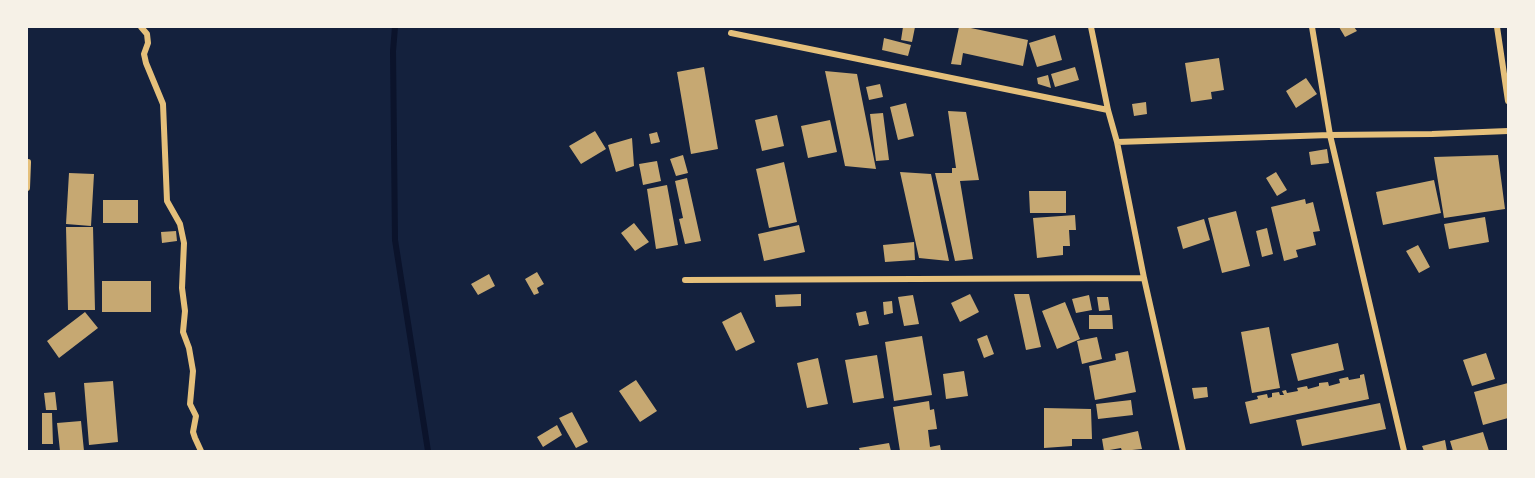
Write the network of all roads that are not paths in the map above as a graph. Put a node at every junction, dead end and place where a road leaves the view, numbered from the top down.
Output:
1 (141, 27) edge
2 (1090, 27) edge
3 (1311, 27) edge
4 (1497, 27) edge
5 (732, 33) dead end
6 (1508, 101) edge
7 (1108, 110) junction
8 (1508, 131) edge
9 (1330, 135) junction
10 (1117, 142) junction
11 (28, 162) edge
12 (27, 188) edge
13 (1144, 278) junction
14 (685, 280) dead end
15 (201, 451) edge
16 (1183, 451) edge
17 (1404, 451) edge

1 - 15 street
2 - 7 street
3 - 9 street
4 - 6 street
5 - 7 street
7 - 10 street
8 - 9 street
9 - 10 street
9 - 17 street
10 - 13 street
11 - 12 street
13 - 14 street
13 - 16 street

